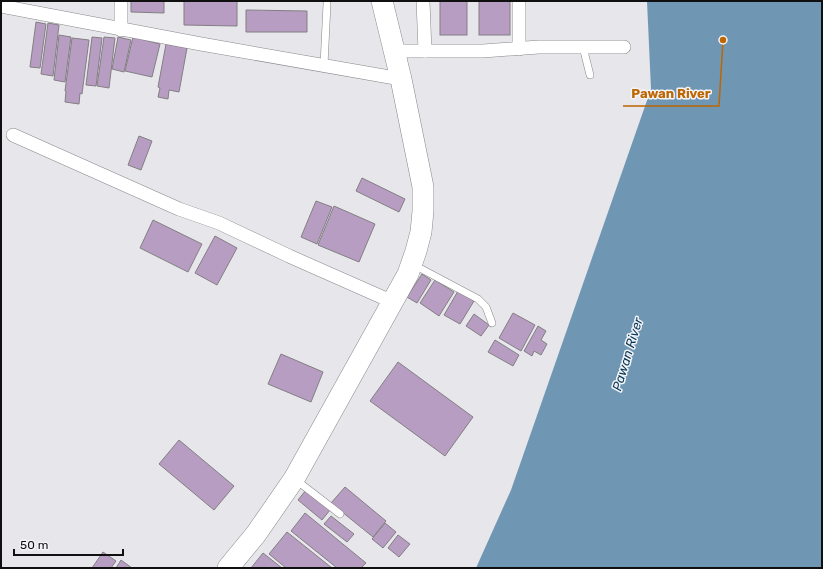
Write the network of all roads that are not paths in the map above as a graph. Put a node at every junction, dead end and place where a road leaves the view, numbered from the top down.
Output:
1 (121, 1) edge
2 (382, 1) edge
3 (423, 1) edge
4 (519, 1) edge
5 (327, 4) dead end
6 (1, 6) edge
7 (121, 30) junction
8 (583, 47) junction
9 (624, 48) dead end
10 (519, 49) junction
11 (394, 51) junction
12 (425, 51) junction
13 (324, 65) junction
14 (590, 75) dead end
15 (402, 79) junction
16 (13, 135) dead end
17 (412, 264) junction
18 (393, 302) junction
19 (492, 323) dead end
20 (294, 479) junction
21 (340, 514) dead end
22 (228, 568) edge

1 - 7 street
2 - 11 main road
3 - 12 street
4 - 10 street
5 - 13 lane
6 - 7 street
7 - 13 street
8 - 9 street
8 - 10 street
8 - 14 lane
10 - 12 street
11 - 12 street
11 - 15 main road
13 - 15 street
15 - 17 main road
16 - 18 street
17 - 18 main road
17 - 19 lane
18 - 20 main road
20 - 21 lane
20 - 22 main road

